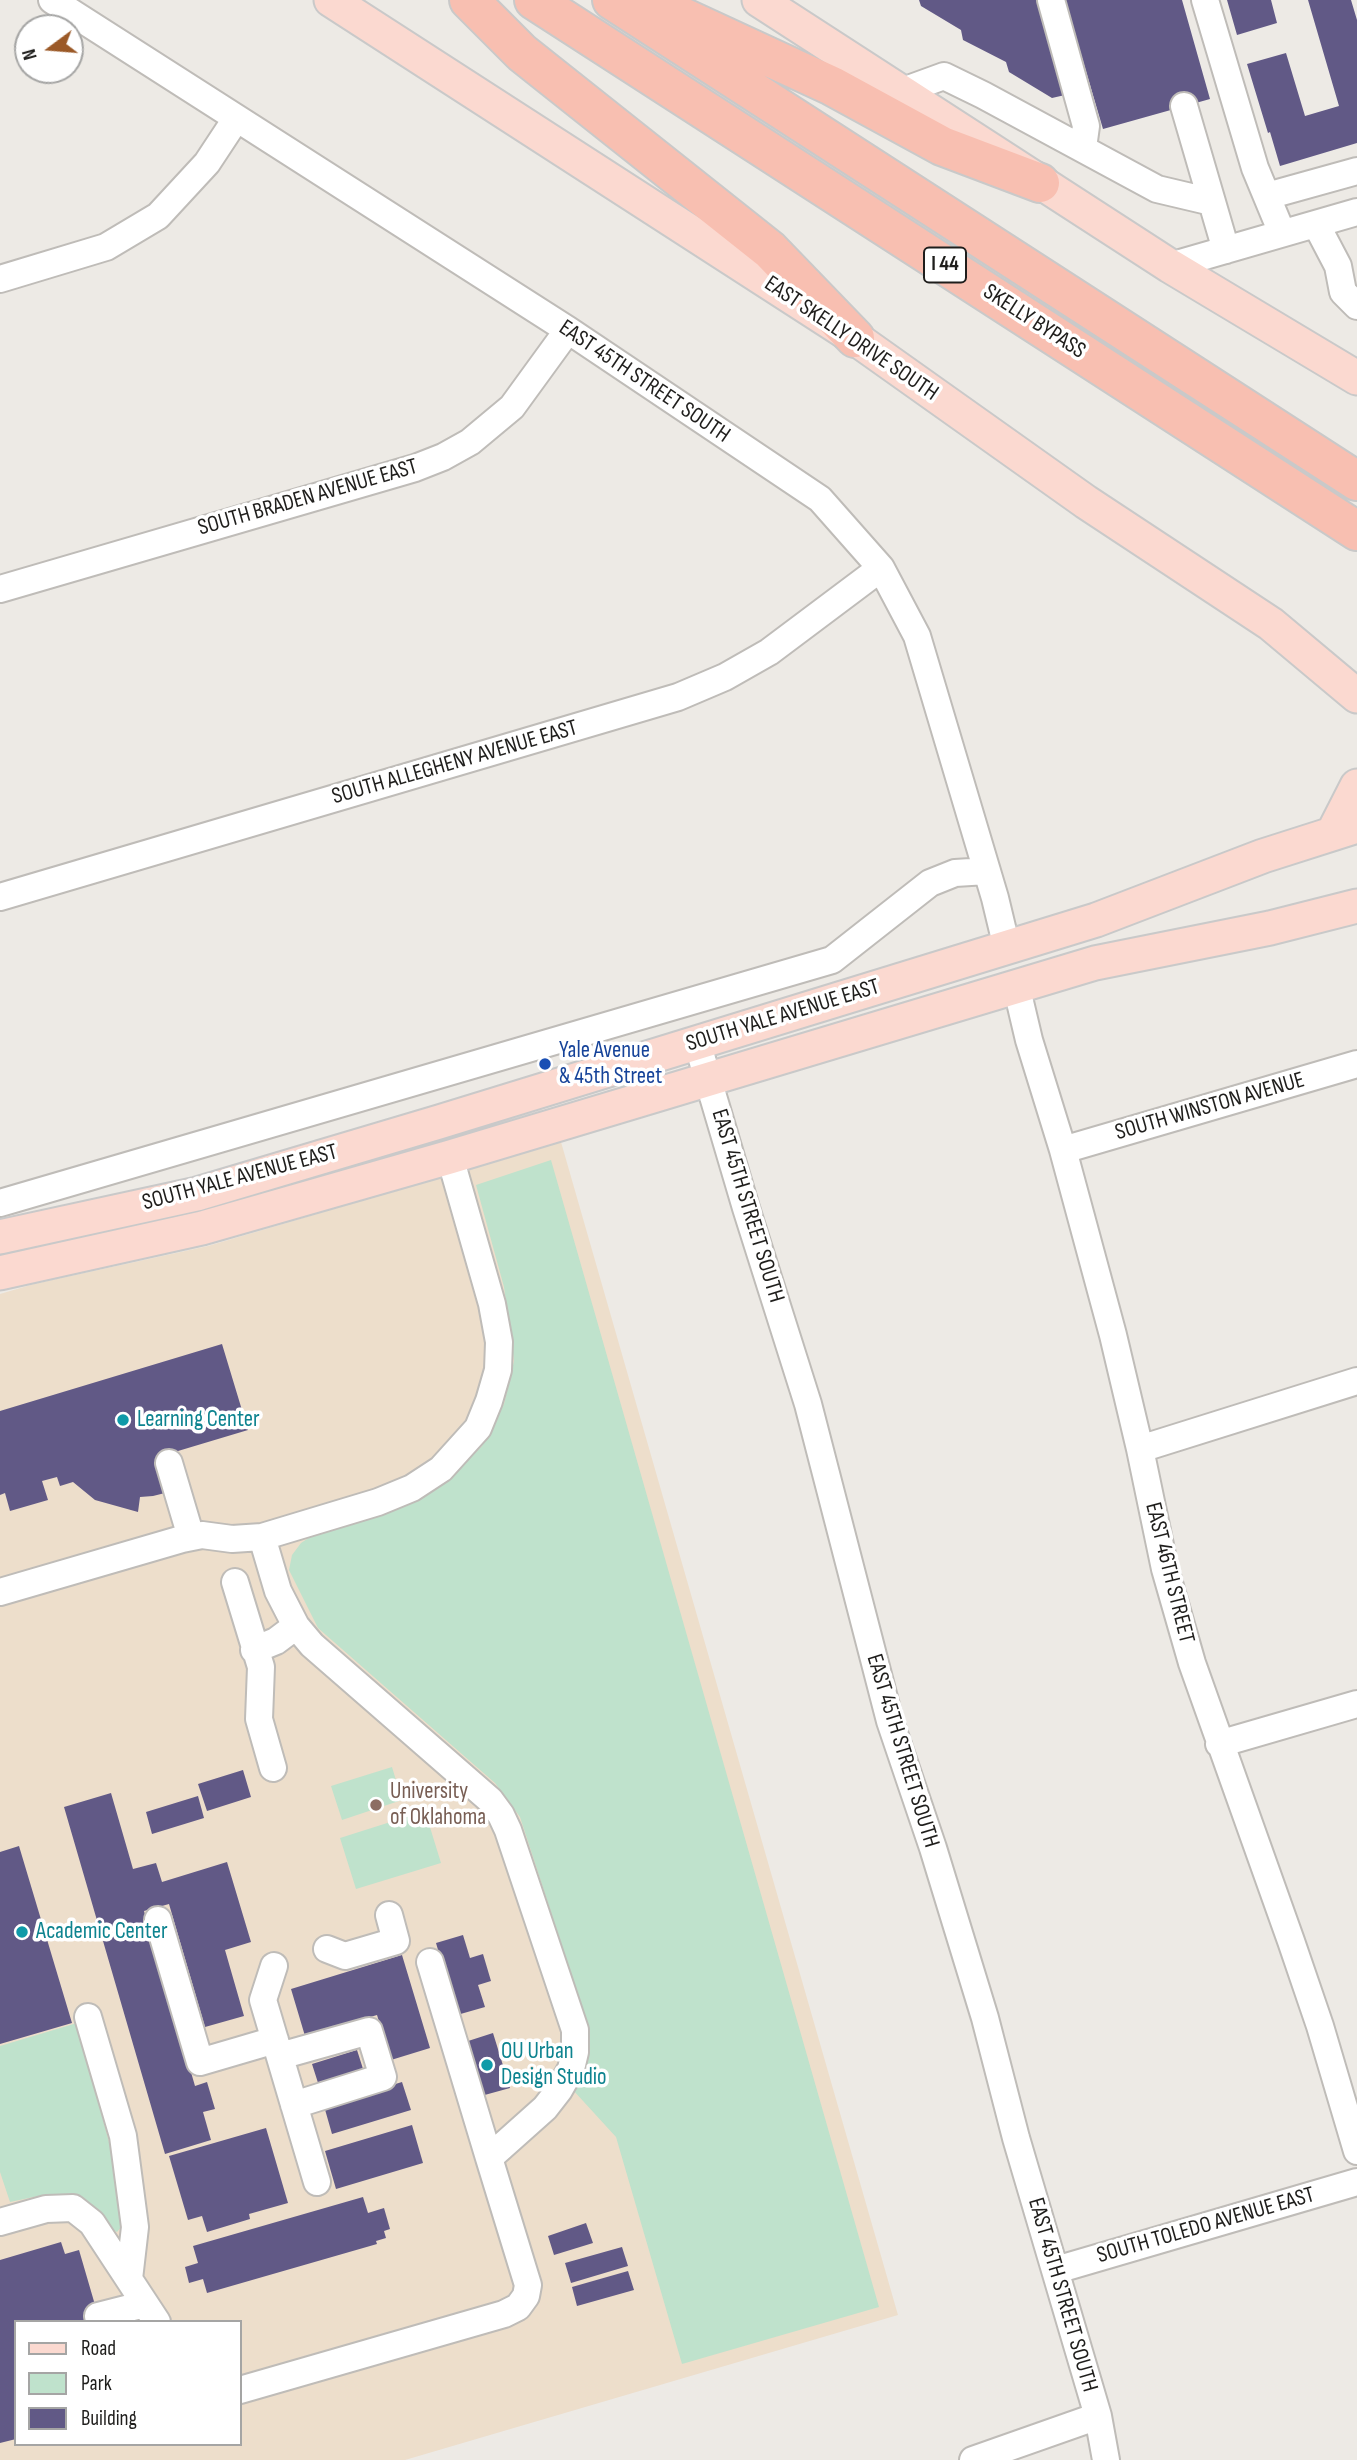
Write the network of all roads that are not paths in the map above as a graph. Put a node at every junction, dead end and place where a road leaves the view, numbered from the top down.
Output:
1 (52, 0) edge
2 (331, 0) edge
3 (469, 0) edge
4 (534, 0) edge
5 (612, 0) edge
6 (646, 0) edge
7 (759, 0) edge
8 (1051, 0) edge
9 (1205, 0) edge
10 (900, 92) junction
11 (1184, 106) dead end
12 (236, 119) junction
13 (1083, 148) junction
14 (1357, 171) edge
15 (1040, 183) junction
16 (1267, 196) junction
17 (1212, 202) junction
18 (1357, 212) edge
19 (1316, 224) junction
20 (1282, 233) junction
21 (1226, 250) junction
22 (1347, 263) edge
23 (1170, 266) junction
24 (0, 279) edge
25 (1357, 306) edge
26 (568, 330) junction
27 (855, 338) junction
28 (1357, 378) edge
29 (1357, 481) edge
30 (1357, 531) edge
31 (881, 568) junction
32 (0, 589) edge
33 (1357, 698) edge
34 (1357, 786) edge
35 (1345, 830) edge
36 (987, 871) junction
37 (0, 897) edge
38 (1357, 906) edge
39 (1007, 948) junction
40 (1016, 985) junction
41 (697, 1042) junction
42 (1357, 1065) edge
43 (708, 1078) junction
44 (439, 1122) junction
45 (1063, 1150) junction
46 (450, 1157) junction
47 (0, 1203) edge
48 (0, 1237) edge
49 (0, 1273) edge
50 (1357, 1381) edge
51 (1140, 1449) junction
52 (169, 1463) dead end
53 (191, 1537) junction
54 (262, 1537) junction
55 (234, 1582) dead end
56 (0, 1592) edge
57 (296, 1626) junction
58 (254, 1650) junction
59 (1357, 1703) edge
60 (1219, 1744) junction
61 (273, 1768) dead end
62 (389, 1915) dead end
63 (158, 1920) dead end
64 (327, 1949) dead end
65 (430, 1962) dead end
66 (274, 1966) dead end
67 (88, 2017) dead end
68 (278, 2048) junction
69 (294, 2105) junction
70 (1357, 2151) edge
71 (489, 2158) junction
72 (317, 2182) dead end
73 (1357, 2182) edge
74 (0, 2222) edge
75 (1056, 2270) junction
76 (129, 2279) junction
77 (98, 2316) dead end
78 (146, 2316) edge
79 (242, 2389) edge
80 (1098, 2416) junction
81 (973, 2460) edge
82 (1106, 2460) edge

1 - 12 street, EAST 45TH STREET SOUTH
2 - 27 main road, EAST SKELLY DRIVE SOUTH
3 - 27 highway
4 - 30 highway, SKELLY BYPASS / I 44
5 - 29 highway, SKELLY BYPASS / I 44
6 - 15 highway
7 - 10 main road
8 - 13 street
9 - 16 street
10 - 13 street
10 - 15 main road
11 - 17 street
12 - 24 street
12 - 26 street, EAST 45TH STREET SOUTH
13 - 17 street
14 - 16 street
15 - 23 main road
16 - 20 street
17 - 21 street
18 - 19 street
19 - 20 street
19 - 22 street
20 - 21 street
21 - 23 street
22 - 25 street
23 - 28 main road
26 - 31 street, EAST 45TH STREET SOUTH
26 - 32 street, SOUTH BRADEN AVENUE EAST
27 - 33 main road, EAST SKELLY DRIVE SOUTH
31 - 36 street, EAST 45TH STREET SOUTH
31 - 37 street, SOUTH ALLEGHENY AVENUE EAST
34 - 35 main road
35 - 39 main road, SOUTH YALE AVENUE EAST
36 - 39 street, EAST 45TH STREET SOUTH
36 - 47 street, SOUTH YALE AVENUE EAST
38 - 40 main road, SOUTH YALE AVENUE EAST
39 - 40 main road
39 - 41 main road, SOUTH YALE AVENUE EAST
40 - 43 main road, SOUTH YALE AVENUE EAST
40 - 45 street, EAST 46TH STREET
41 - 43 street, EAST 45TH STREET SOUTH
41 - 44 main road, SOUTH YALE AVENUE EAST
42 - 45 street, SOUTH WINSTON AVENUE
43 - 46 main road, SOUTH YALE AVENUE EAST
43 - 75 street, EAST 45TH STREET SOUTH
44 - 46 main road
44 - 48 main road, SOUTH YALE AVENUE EAST
45 - 51 street, EAST 46TH STREET
46 - 49 main road, SOUTH YALE AVENUE EAST
46 - 54 street
50 - 51 street
51 - 60 street, EAST 46TH STREET
52 - 53 street
53 - 54 street
53 - 56 street
54 - 57 street
55 - 58 street
57 - 58 street
57 - 71 street
58 - 61 street
59 - 60 street
60 - 70 street, EAST 46TH STREET
62 - 64 street
63 - 68 street
65 - 71 street
66 - 68 street
67 - 76 street
68 - 69 street
68 - 69 street
69 - 72 street
71 - 79 street
73 - 75 street, SOUTH TOLEDO AVENUE EAST
74 - 76 street
75 - 80 street, EAST 45TH STREET SOUTH
76 - 78 street
77 - 78 street
80 - 81 street
80 - 82 street, EAST 45TH STREET SOUTH

